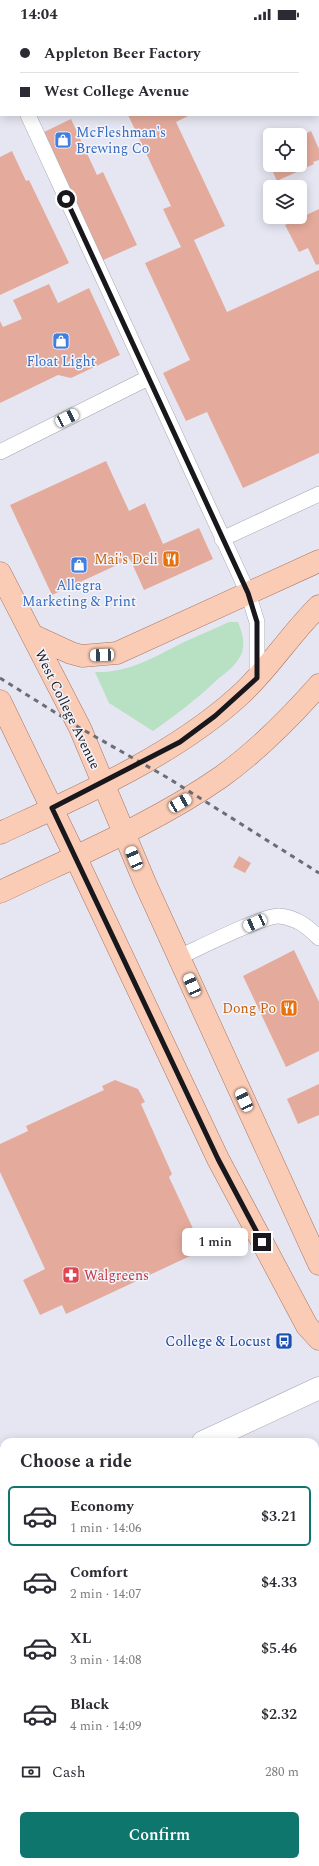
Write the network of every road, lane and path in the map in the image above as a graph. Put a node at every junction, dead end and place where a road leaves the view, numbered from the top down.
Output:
1 (28, 116) edge
2 (148, 378) junction
3 (0, 452) edge
4 (319, 494) edge
5 (222, 539) junction
6 (319, 561) edge
7 (0, 573) edge
8 (248, 593) junction
9 (319, 606) edge
10 (32, 635) junction
11 (257, 678) junction
12 (319, 685) edge
13 (0, 701) edge
14 (103, 783) junction
15 (52, 808) junction
16 (124, 832) junction
17 (0, 833) edge
18 (75, 856) junction
19 (0, 892) edge
20 (319, 938) edge
21 (179, 957) junction
22 (319, 1264) edge
23 (319, 1339) edge
24 (319, 1388) edge
25 (212, 1438) edge

1 - 2 lane
2 - 3 lane
2 - 5 lane
4 - 5 lane
5 - 8 lane
6 - 8 main road
7 - 10 main road, West College Avenue
8 - 10 main road
8 - 11 lane
9 - 11 main road
10 - 14 main road, West College Avenue
11 - 14 main road
12 - 16 main road
13 - 15 main road
14 - 15 main road
14 - 16 main road, West College Avenue
15 - 17 main road
15 - 18 main road
16 - 18 main road
16 - 21 main road, West College Avenue
18 - 19 main road
18 - 23 main road
20 - 21 lane
21 - 22 main road, West College Avenue
24 - 25 street

